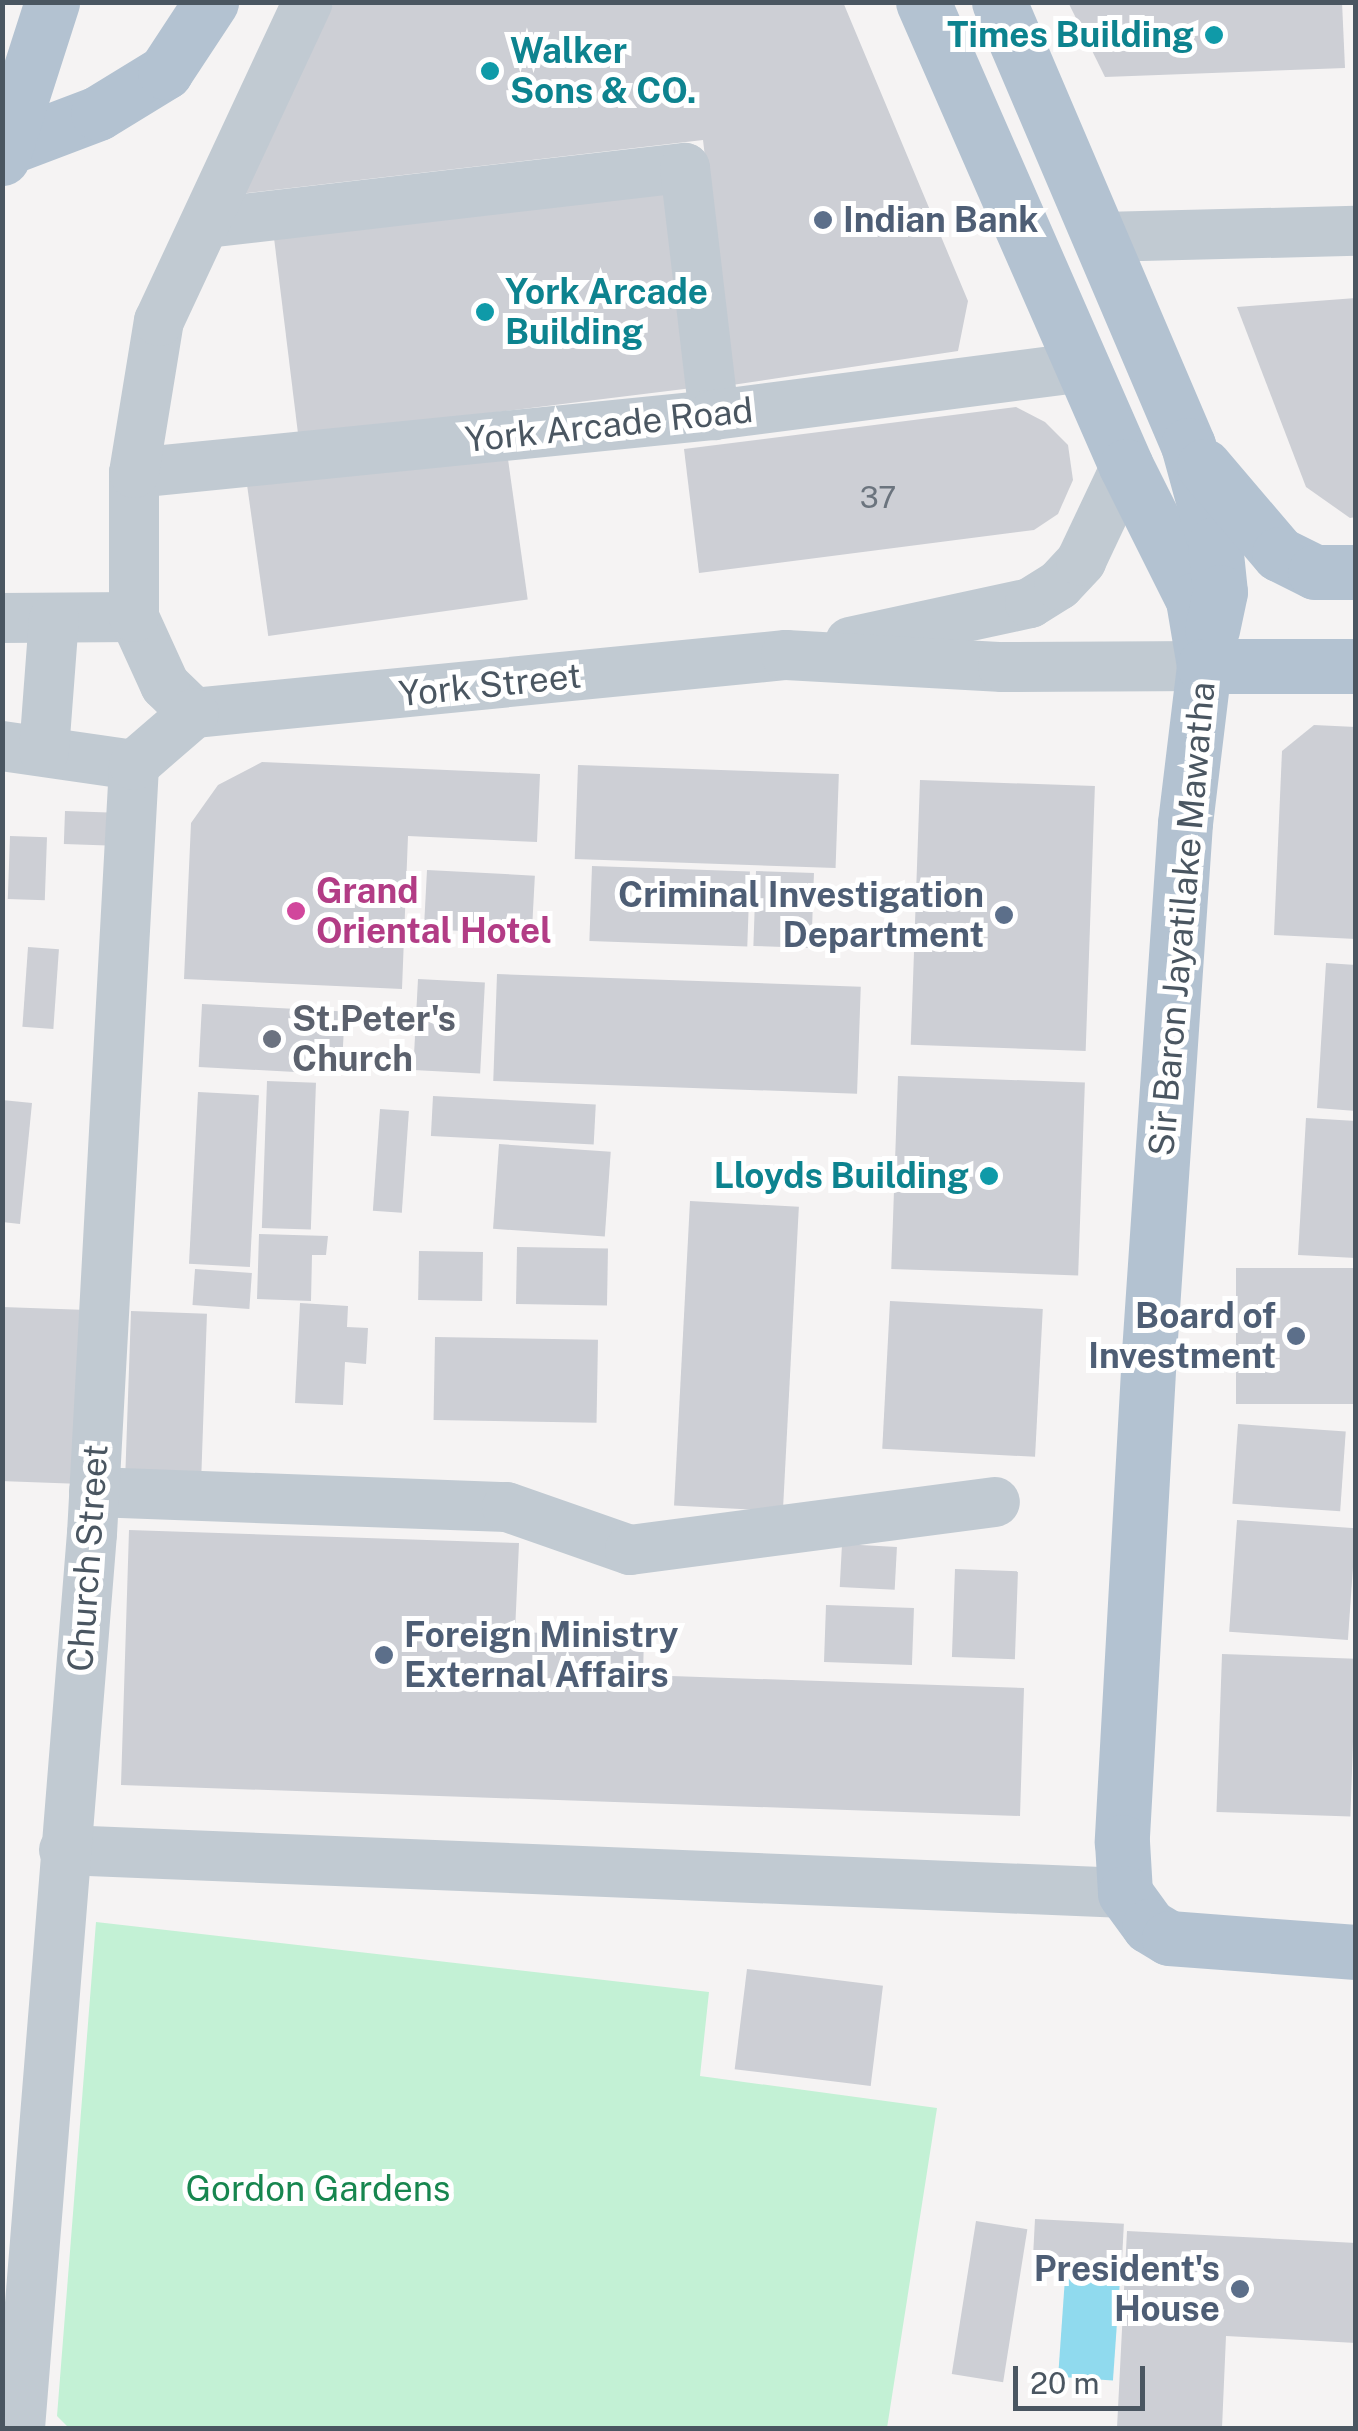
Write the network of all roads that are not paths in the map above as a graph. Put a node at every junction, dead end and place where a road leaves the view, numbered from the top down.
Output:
1 (52, 2) edge
2 (211, 2) edge
3 (308, 2) edge
4 (923, 2) edge
5 (1000, 2) edge
6 (4, 153) edge
7 (207, 223) junction
8 (1356, 231) edge
9 (1102, 237) junction
10 (1082, 366) junction
11 (714, 416) junction
12 (1188, 444) junction
13 (1126, 466) junction
14 (134, 474) junction
15 (1335, 572) edge
16 (134, 617) junction
17 (2, 618) edge
18 (54, 620) junction
19 (786, 655) junction
20 (1204, 666) junction
21 (1356, 666) edge
22 (194, 713) junction
23 (24, 749) edge
24 (134, 765) junction
25 (94, 1492) junction
26 (994, 1502) dead end
27 (64, 1850) junction
28 (1126, 1893) junction
29 (1356, 1952) edge
30 (20, 2428) edge

1 - 6 main road
2 - 6 main road
3 - 7 street
4 - 10 main road, Sir Baron Jayatilake Mawatha
5 - 9 main road
7 - 11 street
7 - 14 street
8 - 9 street
9 - 12 main road
10 - 11 street, York Arcade Road
10 - 13 main road, Sir Baron Jayatilake Mawatha
11 - 14 street, York Arcade Road
12 - 15 main road
12 - 20 main road
13 - 19 street, York Street
13 - 20 main road, Sir Baron Jayatilake Mawatha
14 - 16 street
16 - 18 street
16 - 22 street
17 - 18 street
18 - 23 street
19 - 20 street, York Street
19 - 22 street, York Street
20 - 21 main road, York Street
20 - 28 main road, Sir Baron Jayatilake Mawatha
22 - 24 street
23 - 24 street
24 - 25 street, Church Street
25 - 26 street
25 - 27 street, Church Street
27 - 28 street
27 - 30 street, Church Street
28 - 29 main road

